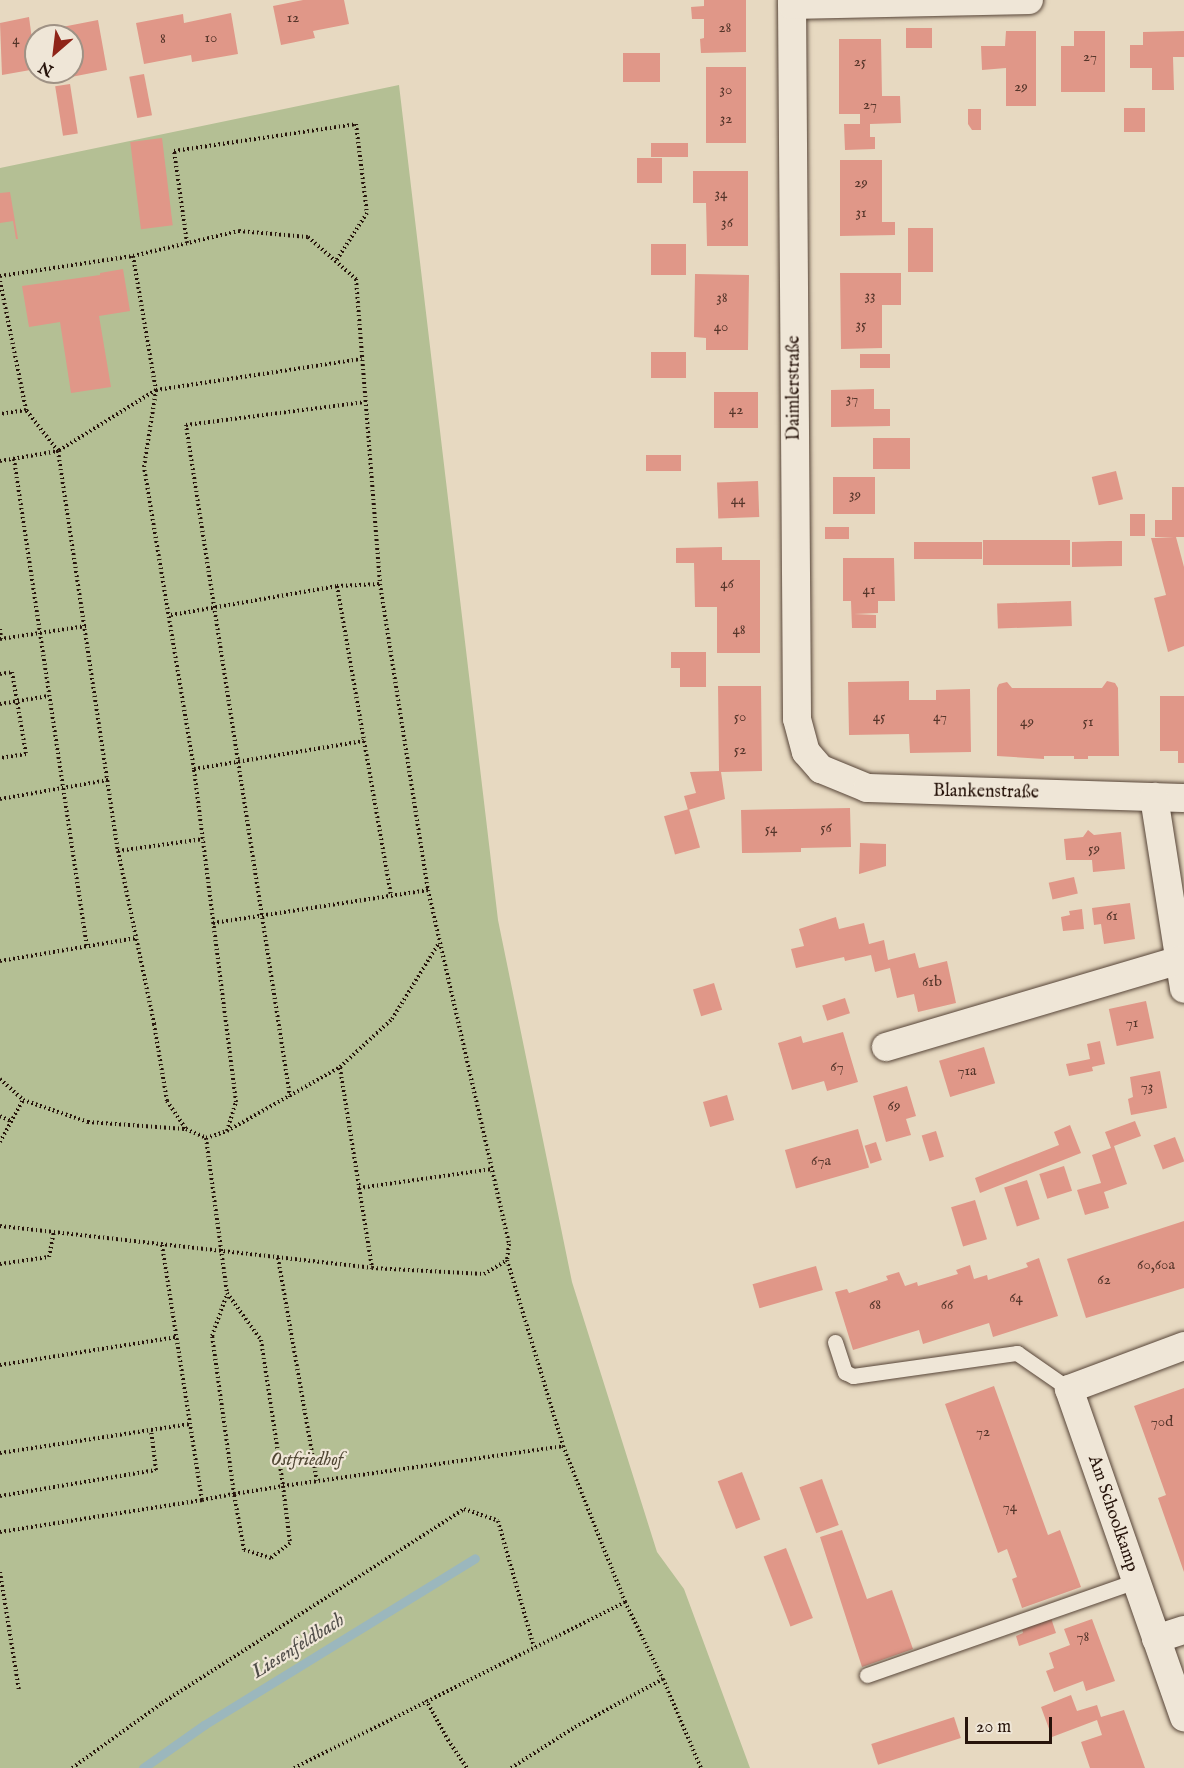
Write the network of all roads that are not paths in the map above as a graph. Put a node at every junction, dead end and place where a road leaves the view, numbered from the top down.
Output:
1 (1029, 0) edge
2 (792, 2) edge
3 (821, 769) joint
4 (1154, 797) junction
5 (1184, 798) edge
6 (1180, 960) junction
7 (1184, 989) edge
8 (886, 1047) dead end
9 (835, 1342) dead end
10 (1184, 1346) edge
11 (1068, 1389) junction
12 (1136, 1581) junction
13 (1184, 1630) edge
14 (1156, 1639) junction
15 (867, 1675) dead end
16 (1184, 1717) edge

1 - 2 street
2 - 3 street, Daimlerstraße
3 - 4 street, Blankenstraße
4 - 5 street, Blankenstraße
4 - 6 street
6 - 7 street
6 - 8 street
9 - 11 lane
10 - 11 street
11 - 12 street, Am Schoolkamp
12 - 14 street, Am Schoolkamp
12 - 15 lane
13 - 14 street
14 - 16 street, Am Schoolkamp

